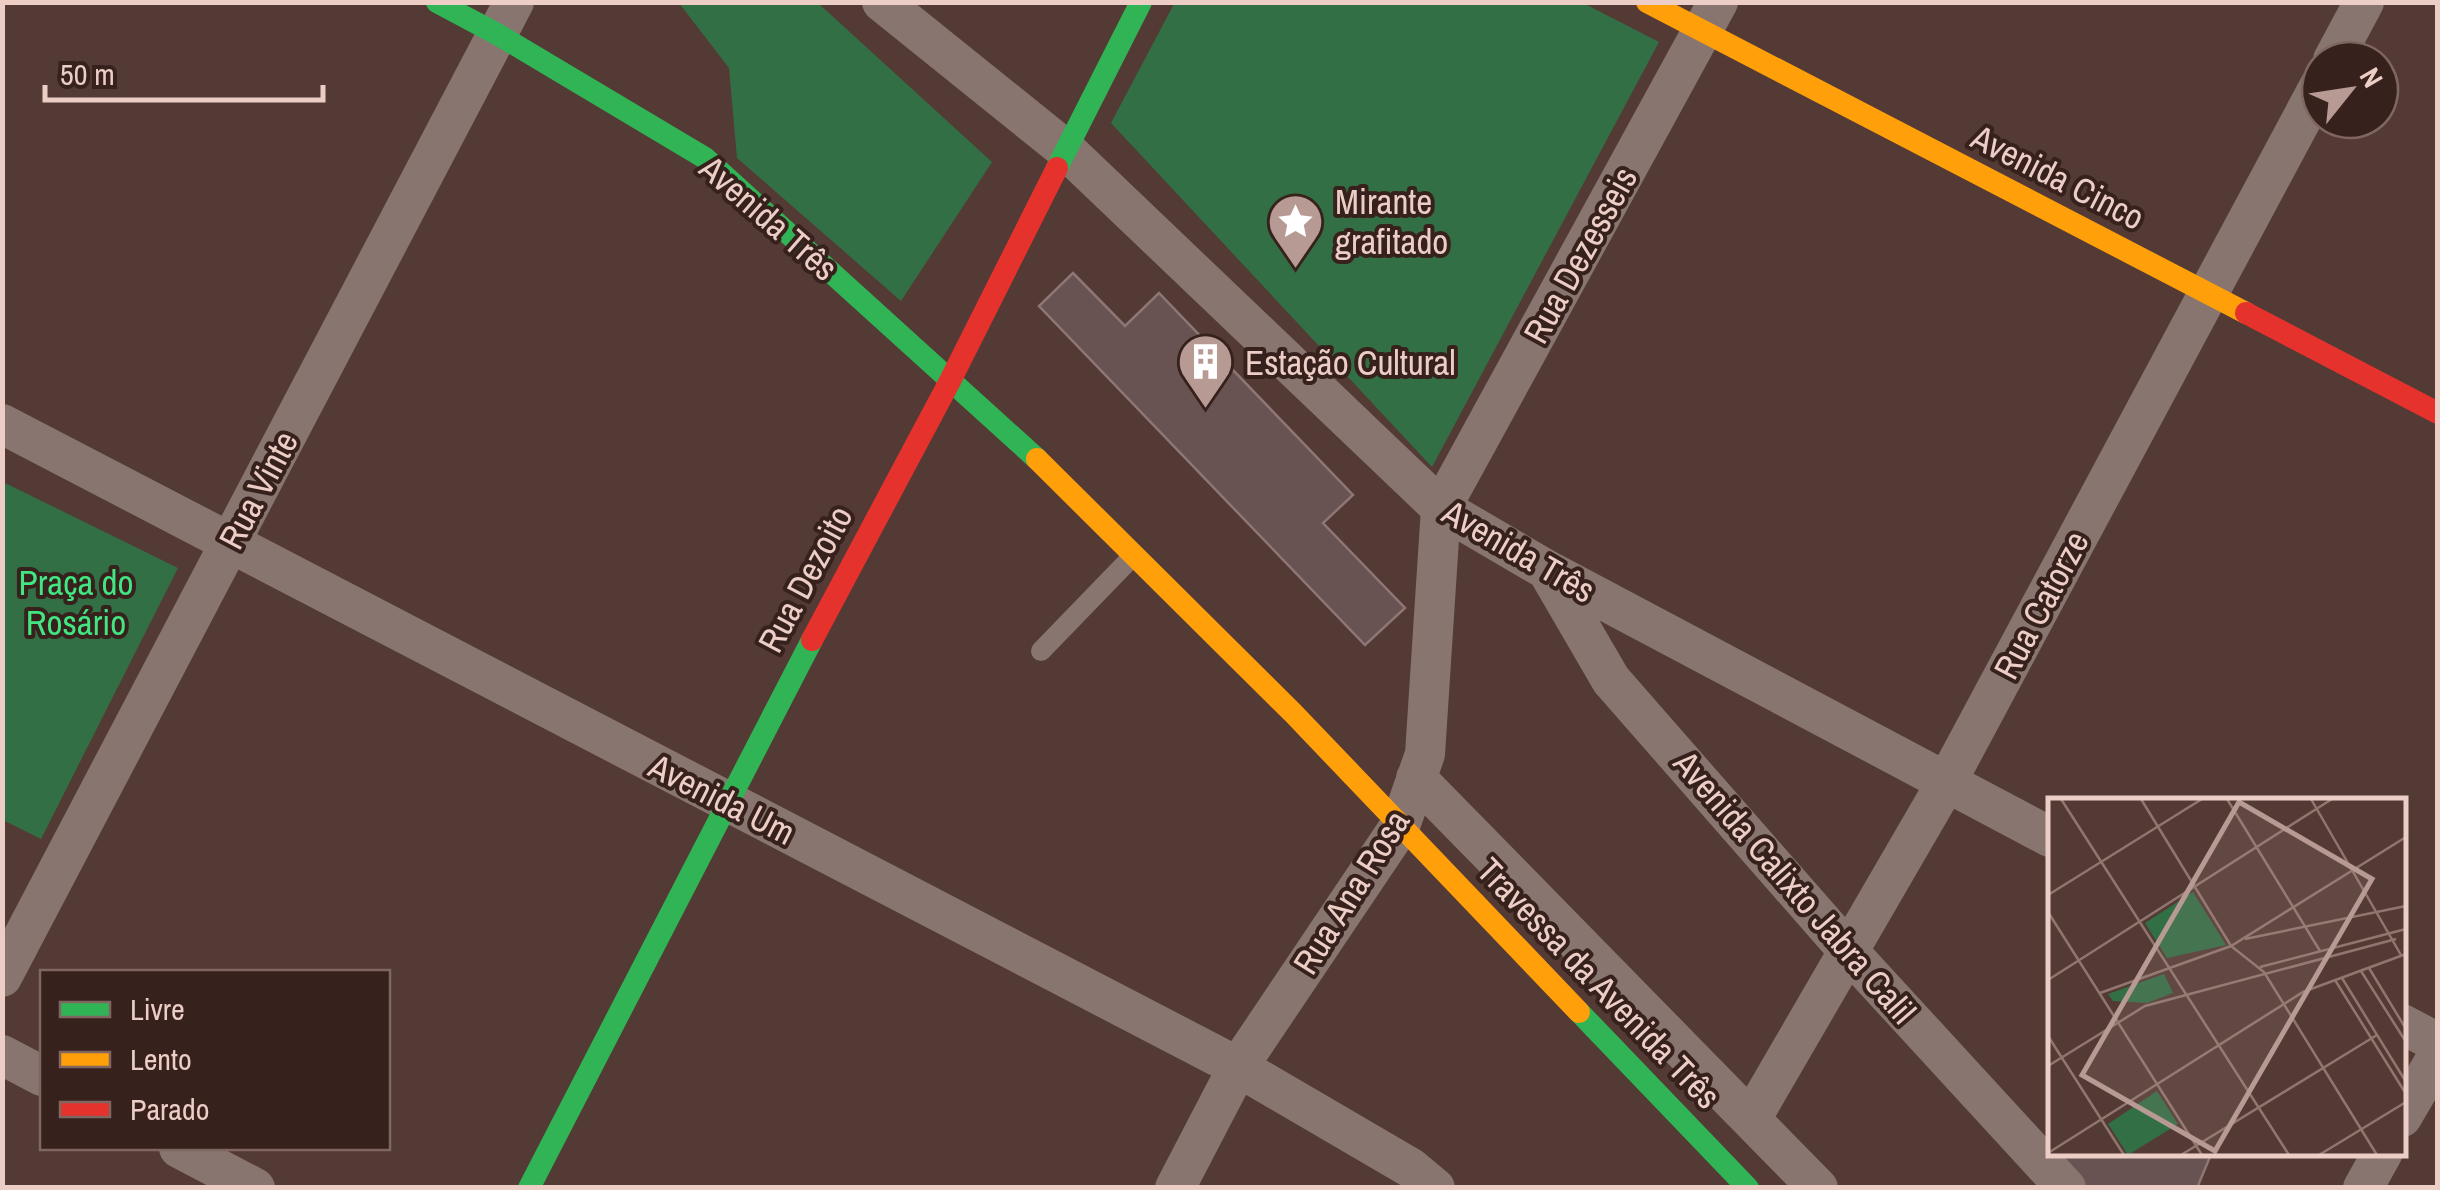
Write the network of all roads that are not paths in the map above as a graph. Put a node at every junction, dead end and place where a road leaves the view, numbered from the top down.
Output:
1 (437, 2) edge
2 (882, 2) edge
3 (1141, 2) edge
4 (1647, 2) edge
5 (2364, 2) edge
6 (1710, 17) edge
7 (506, 18) edge
8 (2344, 40) edge
9 (2300, 122) edge
10 (1066, 150) junction
11 (2208, 294) junction
12 (950, 381) junction
13 (2438, 414) edge
14 (2, 424) edge
15 (1441, 508) junction
16 (230, 543) junction
17 (1134, 555) junction
18 (1546, 570) junction
19 (1041, 652) dead end
20 (1416, 778) junction
21 (1946, 782) junction
22 (726, 801) junction
23 (1400, 826) junction
24 (2048, 837) edge
25 (1850, 953) junction
26 (2, 977) edge
27 (2405, 1026) edge
28 (2438, 1042) edge
29 (2, 1055) edge
30 (2438, 1055) edge
31 (1238, 1067) junction
32 (40, 1075) edge
33 (2405, 1112) edge
34 (1751, 1119) junction
35 (182, 1150) edge
36 (2381, 1155) edge
37 (255, 1188) edge
38 (529, 1188) edge
39 (1175, 1188) edge
40 (1434, 1188) edge
41 (1748, 1188) edge
42 (1818, 1188) edge
43 (2066, 1188) edge
44 (2363, 1188) edge

1 - 7 street, Avenida Três
2 - 10 street, Avenida Três
3 - 10 street, Rua Dezoito
4 - 6 street, Avenida Cinco
5 - 8 street
6 - 11 street, Avenida Cinco
6 - 15 street, Rua Dezesseis
7 - 12 street, Avenida Três
7 - 16 street, Rua Vinte
9 - 11 street, Rua Catorze
10 - 12 street, Rua Dezoito
10 - 15 street, Avenida Três
11 - 13 street, Avenida Cinco
11 - 21 street, Rua Catorze
12 - 17 street, Avenida Três
12 - 22 street, Rua Dezoito
14 - 16 street, Avenida Um
15 - 18 street, Avenida Três
15 - 20 street, Rua Ana Rosa
16 - 22 street, Avenida Um
16 - 26 street, Rua Vinte
17 - 19 lane
17 - 23 street, Avenida Três
18 - 21 street, Avenida Três
18 - 25 street, Avenida Calixto Jabra Calil
20 - 23 street, Rua Ana Rosa
20 - 34 street
21 - 24 street, Avenida Três
21 - 25 street, Rua Catorze
22 - 31 street, Avenida Um
22 - 38 street, Rua Dezoito
23 - 31 street, Rua Ana Rosa
23 - 41 street, Travessa da Avenida Três
25 - 34 street, Rua Catorze
25 - 43 street, Avenida Calixto Jabra Calil
27 - 28 street
29 - 32 street
30 - 33 street
31 - 39 street, Rua Ana Rosa
31 - 40 street, Avenida Um
34 - 42 street
35 - 37 street
36 - 44 street

